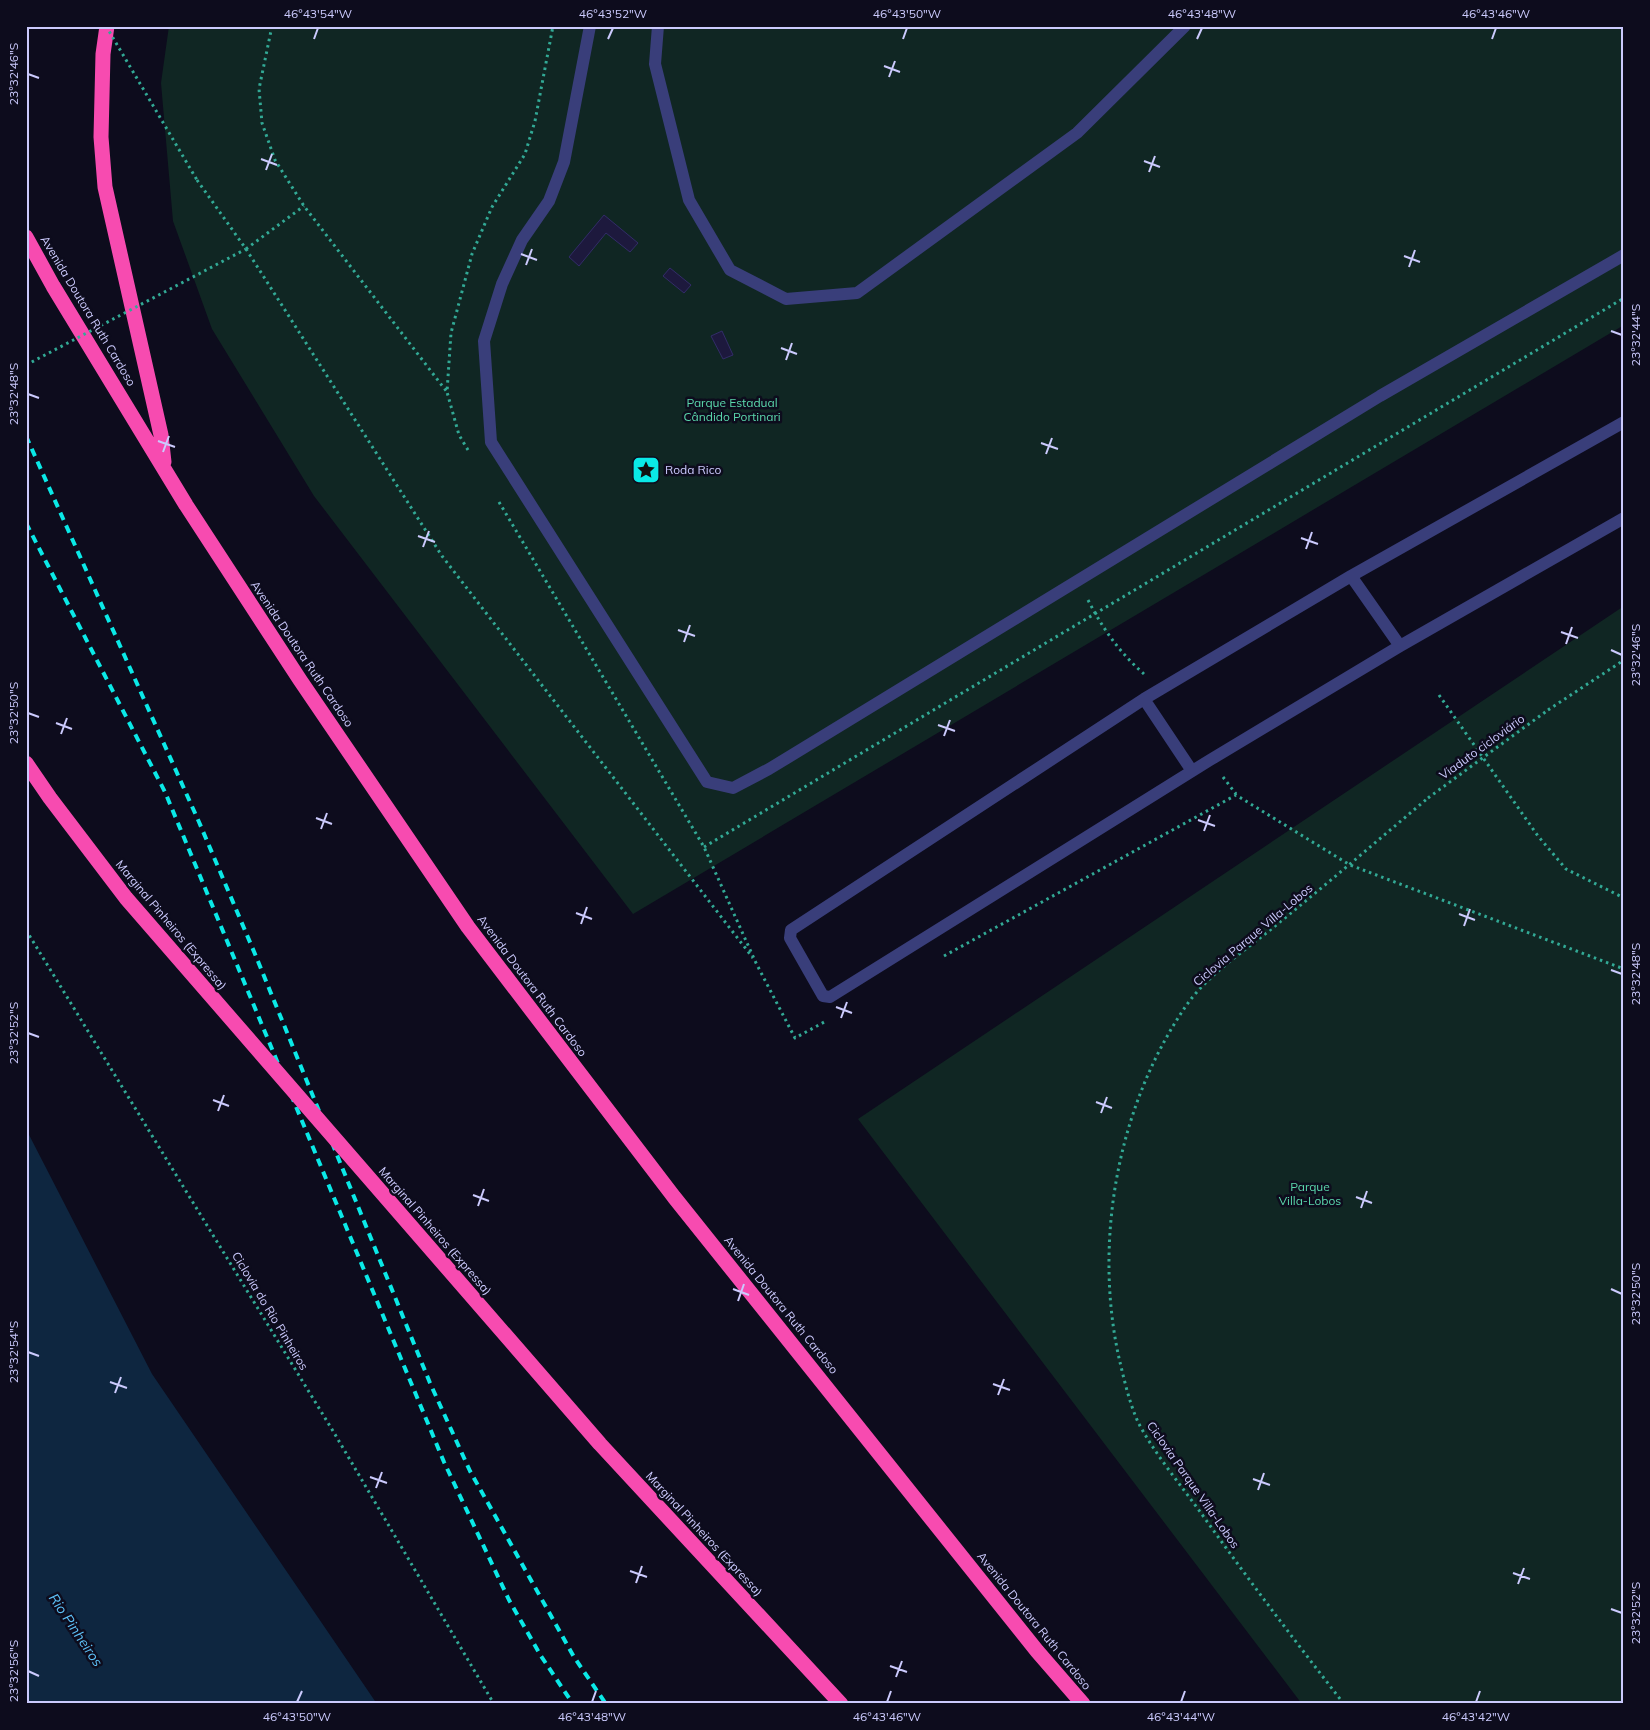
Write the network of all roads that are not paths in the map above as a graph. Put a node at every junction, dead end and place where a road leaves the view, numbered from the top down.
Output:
1 (107, 26) edge
2 (590, 26) edge
3 (658, 26) edge
4 (1185, 26) edge
5 (26, 237) edge
6 (1624, 255) edge
7 (1624, 422) edge
8 (164, 466) junction
9 (1624, 518) edge
10 (1351, 576) junction
11 (1400, 646) junction
12 (1144, 699) junction
13 (26, 762) edge
14 (1192, 771) junction
15 (841, 1704) edge
16 (1083, 1704) edge

1 - 8 highway
2 - 6 lane
3 - 4 lane
5 - 8 highway, Avenida Doutora Ruth Cardoso
7 - 10 lane
8 - 16 highway, Avenida Doutora Ruth Cardoso
9 - 11 lane
10 - 11 lane
10 - 12 lane
11 - 14 lane
12 - 14 lane
12 - 14 lane
13 - 15 highway, Marginal Pinheiros (Expressa), bridge

